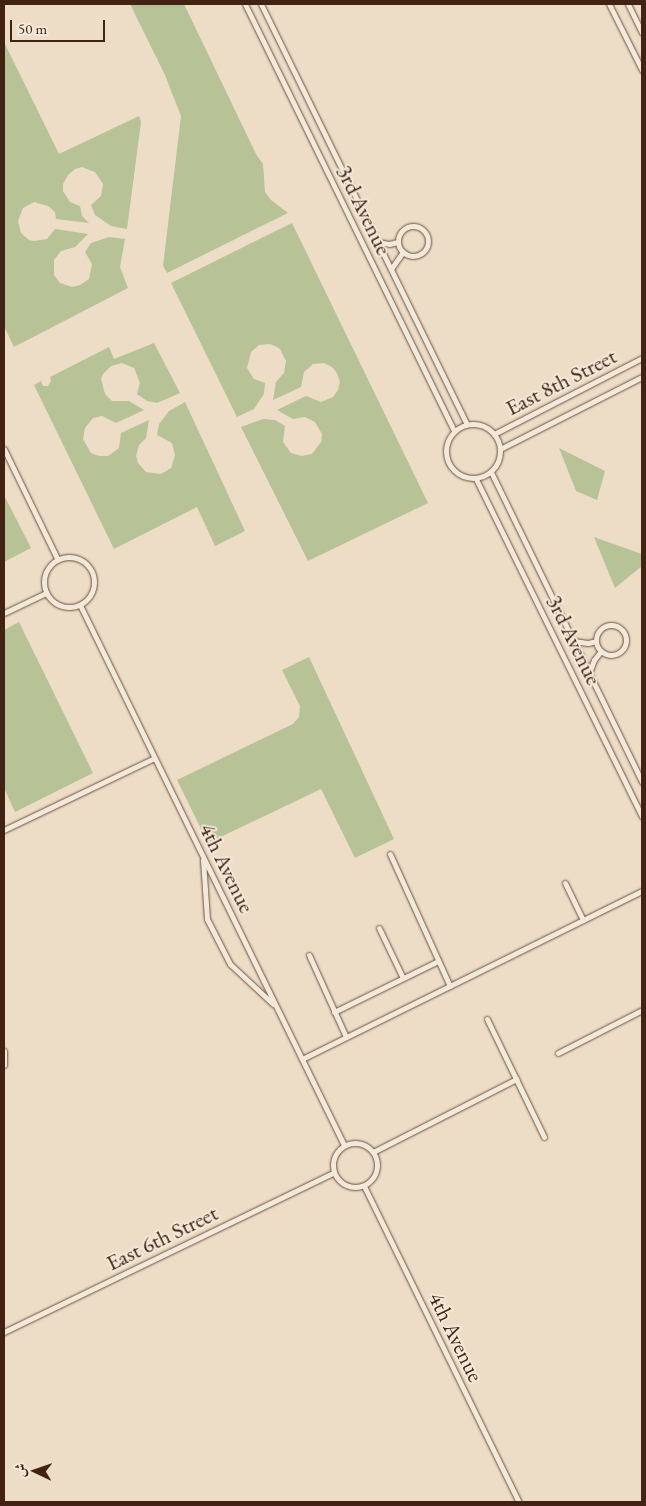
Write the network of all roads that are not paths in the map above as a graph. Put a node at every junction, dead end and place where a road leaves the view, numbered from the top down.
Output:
1 (244, 4) edge
2 (261, 4) edge
3 (609, 4) edge
4 (628, 4) edge
5 (642, 33) edge
6 (642, 70) edge
7 (378, 242) junction
8 (398, 242) junction
9 (402, 252) junction
10 (391, 268) junction
11 (642, 358) edge
12 (642, 377) edge
13 (467, 424) junction
14 (454, 431) junction
15 (494, 434) junction
16 (4, 449) edge
17 (500, 449) junction
18 (491, 472) junction
19 (476, 479) junction
20 (58, 560) junction
21 (46, 593) junction
22 (80, 605) junction
23 (4, 613) edge
24 (573, 641) junction
25 (596, 641) junction
26 (601, 650) junction
27 (589, 673) junction
28 (154, 758) junction
29 (642, 782) edge
30 (642, 816) edge
31 (4, 830) edge
32 (390, 854) dead end
33 (203, 857) junction
34 (565, 883) dead end
35 (642, 891) edge
36 (583, 920) junction
37 (379, 928) dead end
38 (309, 955) dead end
39 (438, 961) junction
40 (404, 978) junction
41 (450, 986) junction
42 (276, 1006) junction
43 (642, 1010) edge
44 (334, 1012) junction
45 (487, 1019) dead end
46 (346, 1037) junction
47 (4, 1052) edge
48 (558, 1053) dead end
49 (302, 1059) junction
50 (4, 1065) edge
51 (516, 1079) junction
52 (544, 1137) dead end
53 (344, 1145) junction
54 (373, 1152) junction
55 (334, 1173) junction
56 (364, 1186) junction
57 (4, 1332) edge
58 (518, 1502) edge

1 - 14 lane, 3rd Avenue
2 - 7 lane, 3rd Avenue
3 - 6 lane
4 - 5 lane
7 - 8 lane
7 - 10 lane, 3rd Avenue
8 - 9 lane
8 - 9 lane
9 - 10 lane
10 - 13 lane, 3rd Avenue
11 - 15 lane, East 8th Street
12 - 17 lane, East 8th Street
13 - 14 lane
13 - 15 lane
14 - 19 lane
15 - 17 lane
16 - 20 lane
17 - 18 lane
18 - 19 lane
18 - 24 lane, 3rd Avenue
19 - 30 lane, 3rd Avenue
20 - 21 lane
20 - 22 lane
21 - 22 lane
21 - 23 lane
22 - 28 lane, 4th Avenue
24 - 25 lane
24 - 27 lane, 3rd Avenue
25 - 26 lane
25 - 26 lane
26 - 27 lane
27 - 29 lane, 3rd Avenue
28 - 31 lane
28 - 33 lane, 4th Avenue
32 - 39 lane
33 - 42 lane, 4th Avenue
33 - 42 lane
34 - 36 lane
35 - 36 lane
36 - 41 lane
37 - 40 lane
38 - 44 lane
39 - 40 lane
39 - 41 lane
40 - 44 lane
41 - 46 lane
42 - 49 lane, 4th Avenue
43 - 48 lane
44 - 46 lane
45 - 51 lane
46 - 49 lane
47 - 50 lane
49 - 53 lane, 4th Avenue
51 - 52 lane
51 - 54 lane
53 - 54 lane
53 - 55 lane
54 - 56 lane
55 - 56 lane
55 - 57 lane, East 6th Street
56 - 58 lane, 4th Avenue

